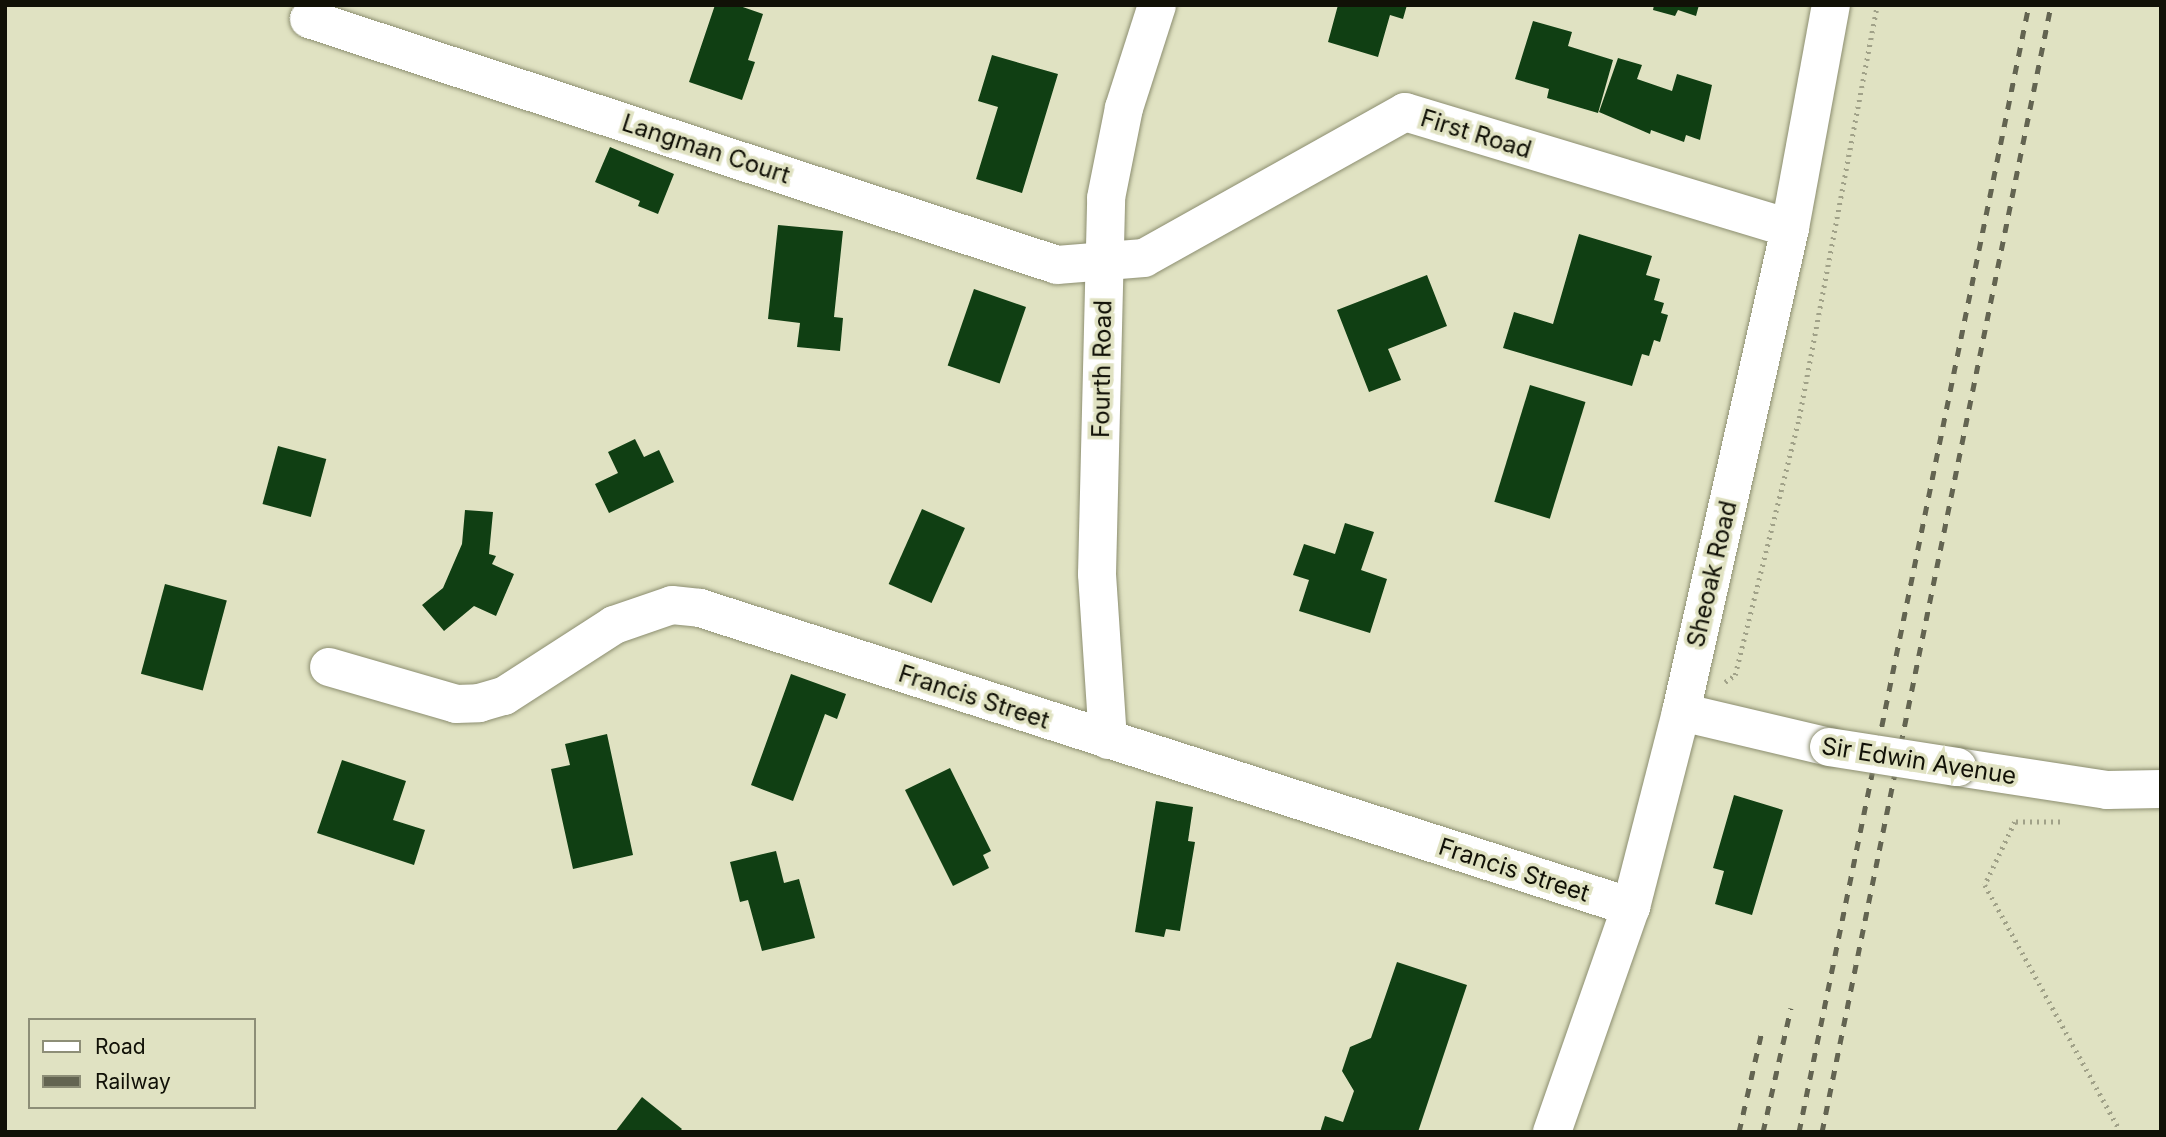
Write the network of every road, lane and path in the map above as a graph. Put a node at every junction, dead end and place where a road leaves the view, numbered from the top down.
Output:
1 (1157, 5) edge
2 (1831, 5) edge
3 (1877, 5) edge
4 (309, 19) dead end
5 (1790, 228) junction
6 (1104, 262) junction
7 (329, 667) dead end
8 (1681, 712) junction
9 (1108, 740) junction
10 (2161, 789) edge
11 (2066, 822) dead end
12 (1631, 907) junction
13 (1552, 1132) edge
14 (2120, 1132) edge

1 - 6 street, Fourth Road
2 - 5 street, Sheoak Road
3 - 8 path
4 - 6 street, Langman Court
5 - 6 street, First Road
5 - 8 street, Sheoak Road
6 - 9 street, Fourth Road
7 - 9 street, Francis Street
8 - 10 street, Sir Edwin Avenue, bridge
8 - 12 street, Sheoak Road
9 - 12 street, Francis Street
11 - 14 path
12 - 13 street, Sheoak Road

